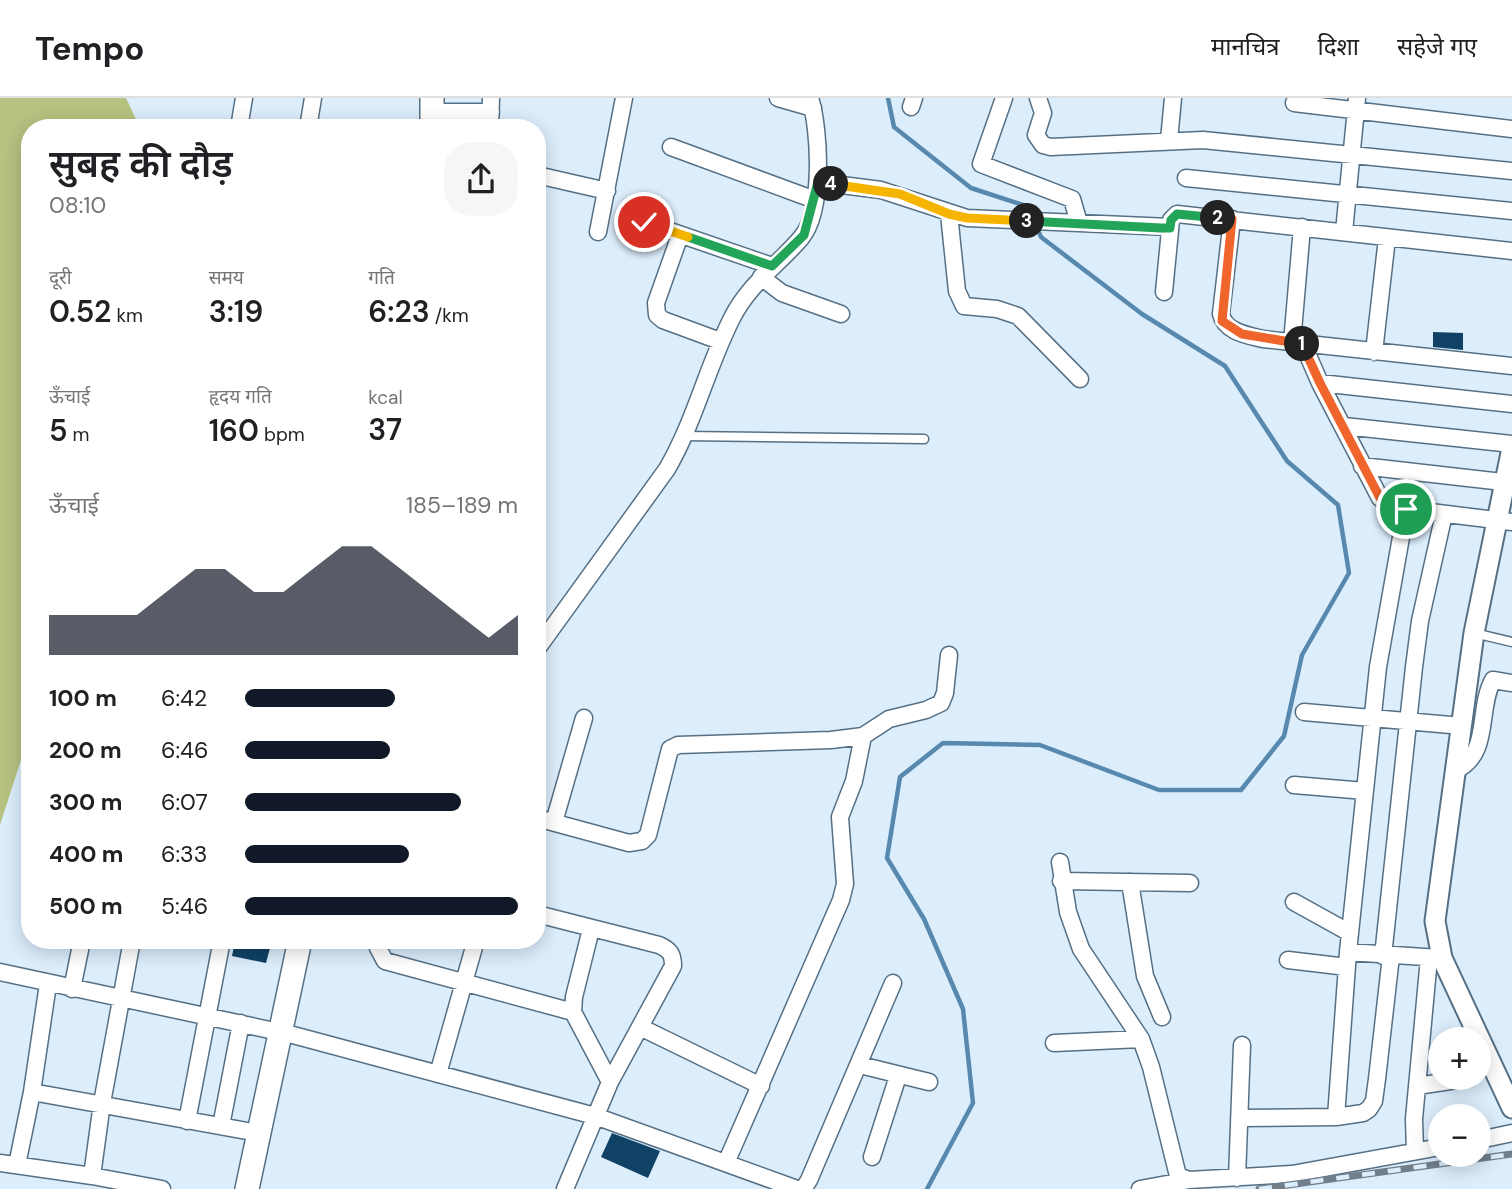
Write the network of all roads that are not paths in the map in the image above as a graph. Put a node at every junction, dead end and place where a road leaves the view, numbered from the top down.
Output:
1 (244, 98) edge
2 (313, 98) edge
3 (624, 98) edge
4 (778, 98) edge
5 (1004, 98) edge
6 (1038, 98) edge
7 (1173, 98) edge
8 (812, 103) edge
9 (1294, 103) dead end
10 (1357, 104) edge
11 (432, 112) edge
12 (491, 112) edge
13 (240, 119) edge
14 (310, 119) edge
15 (1512, 129) edge
16 (1169, 140) junction
17 (671, 147) dead end
18 (1352, 153) junction
19 (1512, 171) edge
20 (546, 177) edge
21 (1186, 178) dead end
22 (818, 182) junction
23 (607, 191) junction
24 (1347, 195) junction
25 (815, 200) junction
26 (1512, 211) edge
27 (949, 214) junction
28 (1232, 219) junction
29 (644, 222) dead end
30 (1079, 223) junction
31 (1303, 227) junction
32 (1170, 228) junction
33 (598, 232) dead end
34 (1343, 232) junction
35 (680, 234) junction
36 (1387, 238) junction
37 (1512, 251) edge
38 (766, 272) junction
39 (1164, 292) dead end
40 (841, 314) dead end
41 (720, 341) junction
42 (1298, 343) junction
43 (1374, 352) junction
44 (1512, 366) edge
45 (1080, 379) dead end
46 (1320, 383) junction
47 (1512, 404) edge
48 (1343, 426) junction
49 (684, 436) junction
50 (924, 439) dead end
51 (1512, 446) edge
52 (1362, 466) junction
53 (1508, 483) edge
54 (1406, 509) junction
55 (1444, 514) junction
56 (1504, 521) edge
57 (1474, 633) junction
58 (546, 637) edge
59 (1512, 642) edge
60 (949, 655) dead end
61 (1512, 684) edge
62 (1304, 712) dead end
63 (584, 718) dead end
64 (1373, 718) junction
65 (1407, 720) junction
66 (1462, 726) junction
67 (863, 736) junction
68 (1456, 770) junction
69 (1294, 785) dead end
70 (1365, 791) junction
71 (546, 820) edge
72 (554, 822) junction
73 (1060, 862) dead end
74 (1061, 881) junction
75 (1130, 882) junction
76 (1190, 883) dead end
77 (1294, 902) dead end
78 (546, 916) edge
79 (591, 929) junction
80 (1350, 933) junction
81 (80, 949) edge
82 (130, 949) edge
83 (220, 949) edge
84 (299, 949) edge
85 (311, 949) edge
86 (378, 949) edge
87 (473, 949) edge
88 (1387, 956) junction
89 (1435, 958) junction
90 (1288, 960) dead end
91 (1347, 960) junction
92 (0, 972) edge
93 (464, 982) junction
94 (892, 983) dead end
95 (48, 984) junction
96 (72, 989) junction
97 (121, 997) junction
98 (573, 1012) junction
99 (208, 1017) junction
100 (1162, 1017) dead end
101 (241, 1023) junction
102 (640, 1027) junction
103 (1474, 1027) edge
104 (286, 1033) junction
105 (1141, 1039) junction
106 (1054, 1043) dead end
107 (1428, 1044) edge
108 (1242, 1045) dead end
109 (1421, 1046) junction
110 (860, 1065) junction
111 (438, 1074) junction
112 (898, 1076) junction
113 (1491, 1079) edge
114 (610, 1082) junction
115 (929, 1082) dead end
116 (1428, 1084) edge
117 (761, 1086) junction
118 (1417, 1086) junction
119 (32, 1092) junction
120 (102, 1103) junction
121 (1512, 1108) edge
122 (595, 1116) junction
123 (1239, 1118) junction
124 (1336, 1118) junction
125 (187, 1121) junction
126 (220, 1126) junction
127 (258, 1133) junction
128 (1512, 1133) edge
129 (1491, 1137) edge
130 (1428, 1149) edge
131 (1415, 1151) junction
132 (872, 1157) dead end
133 (0, 1163) edge
134 (726, 1163) junction
135 (17, 1165) junction
136 (92, 1175) junction
137 (1189, 1180) junction
138 (1229, 1182) edge
139 (162, 1189) edge
140 (247, 1189) edge
141 (263, 1189) edge
142 (565, 1189) edge
143 (1140, 1189) edge

1 - 13 street
2 - 14 street
3 - 23 street
4 - 8 street
5 - 30 street
6 - 16 street
7 - 16 street
8 - 22 street
9 - 10 street
10 - 15 street
10 - 18 street
11 - 12 street
16 - 18 street
17 - 25 street
18 - 19 street
18 - 24 street
20 - 23 street
21 - 24 street
22 - 25 street
22 - 27 street
23 - 33 street
24 - 26 street
24 - 34 street
25 - 38 street
27 - 30 street
27 - 45 street
28 - 31 street
28 - 32 street
28 - 42 street
29 - 35 street
30 - 32 street
31 - 34 street
31 - 42 street
32 - 39 street
34 - 36 street
35 - 38 street
35 - 41 street
36 - 37 street
36 - 43 street
38 - 40 street
38 - 41 street
41 - 49 street
42 - 43 street
42 - 46 street
43 - 44 street
46 - 47 street
46 - 48 street
48 - 51 street
48 - 52 street
49 - 50 lane
49 - 58 street
51 - 53 street
52 - 53 street
52 - 54 street
53 - 56 street
54 - 55 street
54 - 64 street
55 - 56 street
55 - 65 street
56 - 57 street
57 - 59 lane
57 - 66 street
60 - 67 street
61 - 68 street
62 - 64 street
63 - 72 street
64 - 65 street
64 - 70 street
65 - 66 street
65 - 88 street
66 - 68 street
67 - 72 street
67 - 117 street
68 - 89 street
69 - 70 street
70 - 80 street
71 - 72 street
73 - 74 street
74 - 75 street
74 - 105 street
75 - 76 street
75 - 100 street
77 - 80 street
78 - 79 street
79 - 98 street
79 - 102 street
80 - 91 street
81 - 96 street
82 - 97 street
83 - 99 street
84 - 104 main road
85 - 104 main road
86 - 93 street
87 - 93 street
88 - 89 street
88 - 91 street
88 - 124 street
89 - 103 street
89 - 109 street
90 - 91 street
91 - 124 street
92 - 95 street
93 - 98 street
93 - 111 street
94 - 110 street
95 - 96 street
95 - 119 street
96 - 97 street
97 - 99 street
97 - 120 street
98 - 114 street
99 - 101 street
99 - 125 street
101 - 104 street
101 - 126 street
102 - 114 street
102 - 117 street
104 - 111 street
104 - 127 main road
104 - 141 main road
105 - 106 street
105 - 137 street
107 - 109 street
108 - 123 street
109 - 118 street
110 - 112 street
110 - 134 street
111 - 122 street
112 - 115 street
112 - 132 street
113 - 121 street
114 - 122 street
116 - 118 street
117 - 134 street
118 - 131 street
119 - 120 street
119 - 135 street
120 - 125 street
120 - 136 street
122 - 134 street
122 - 142 street
123 - 124 street
123 - 138 street
125 - 126 street
126 - 127 street
127 - 140 main road
128 - 129 street
130 - 131 street
131 - 138 street
133 - 135 street
135 - 136 street
136 - 139 street
137 - 138 street
137 - 143 street

